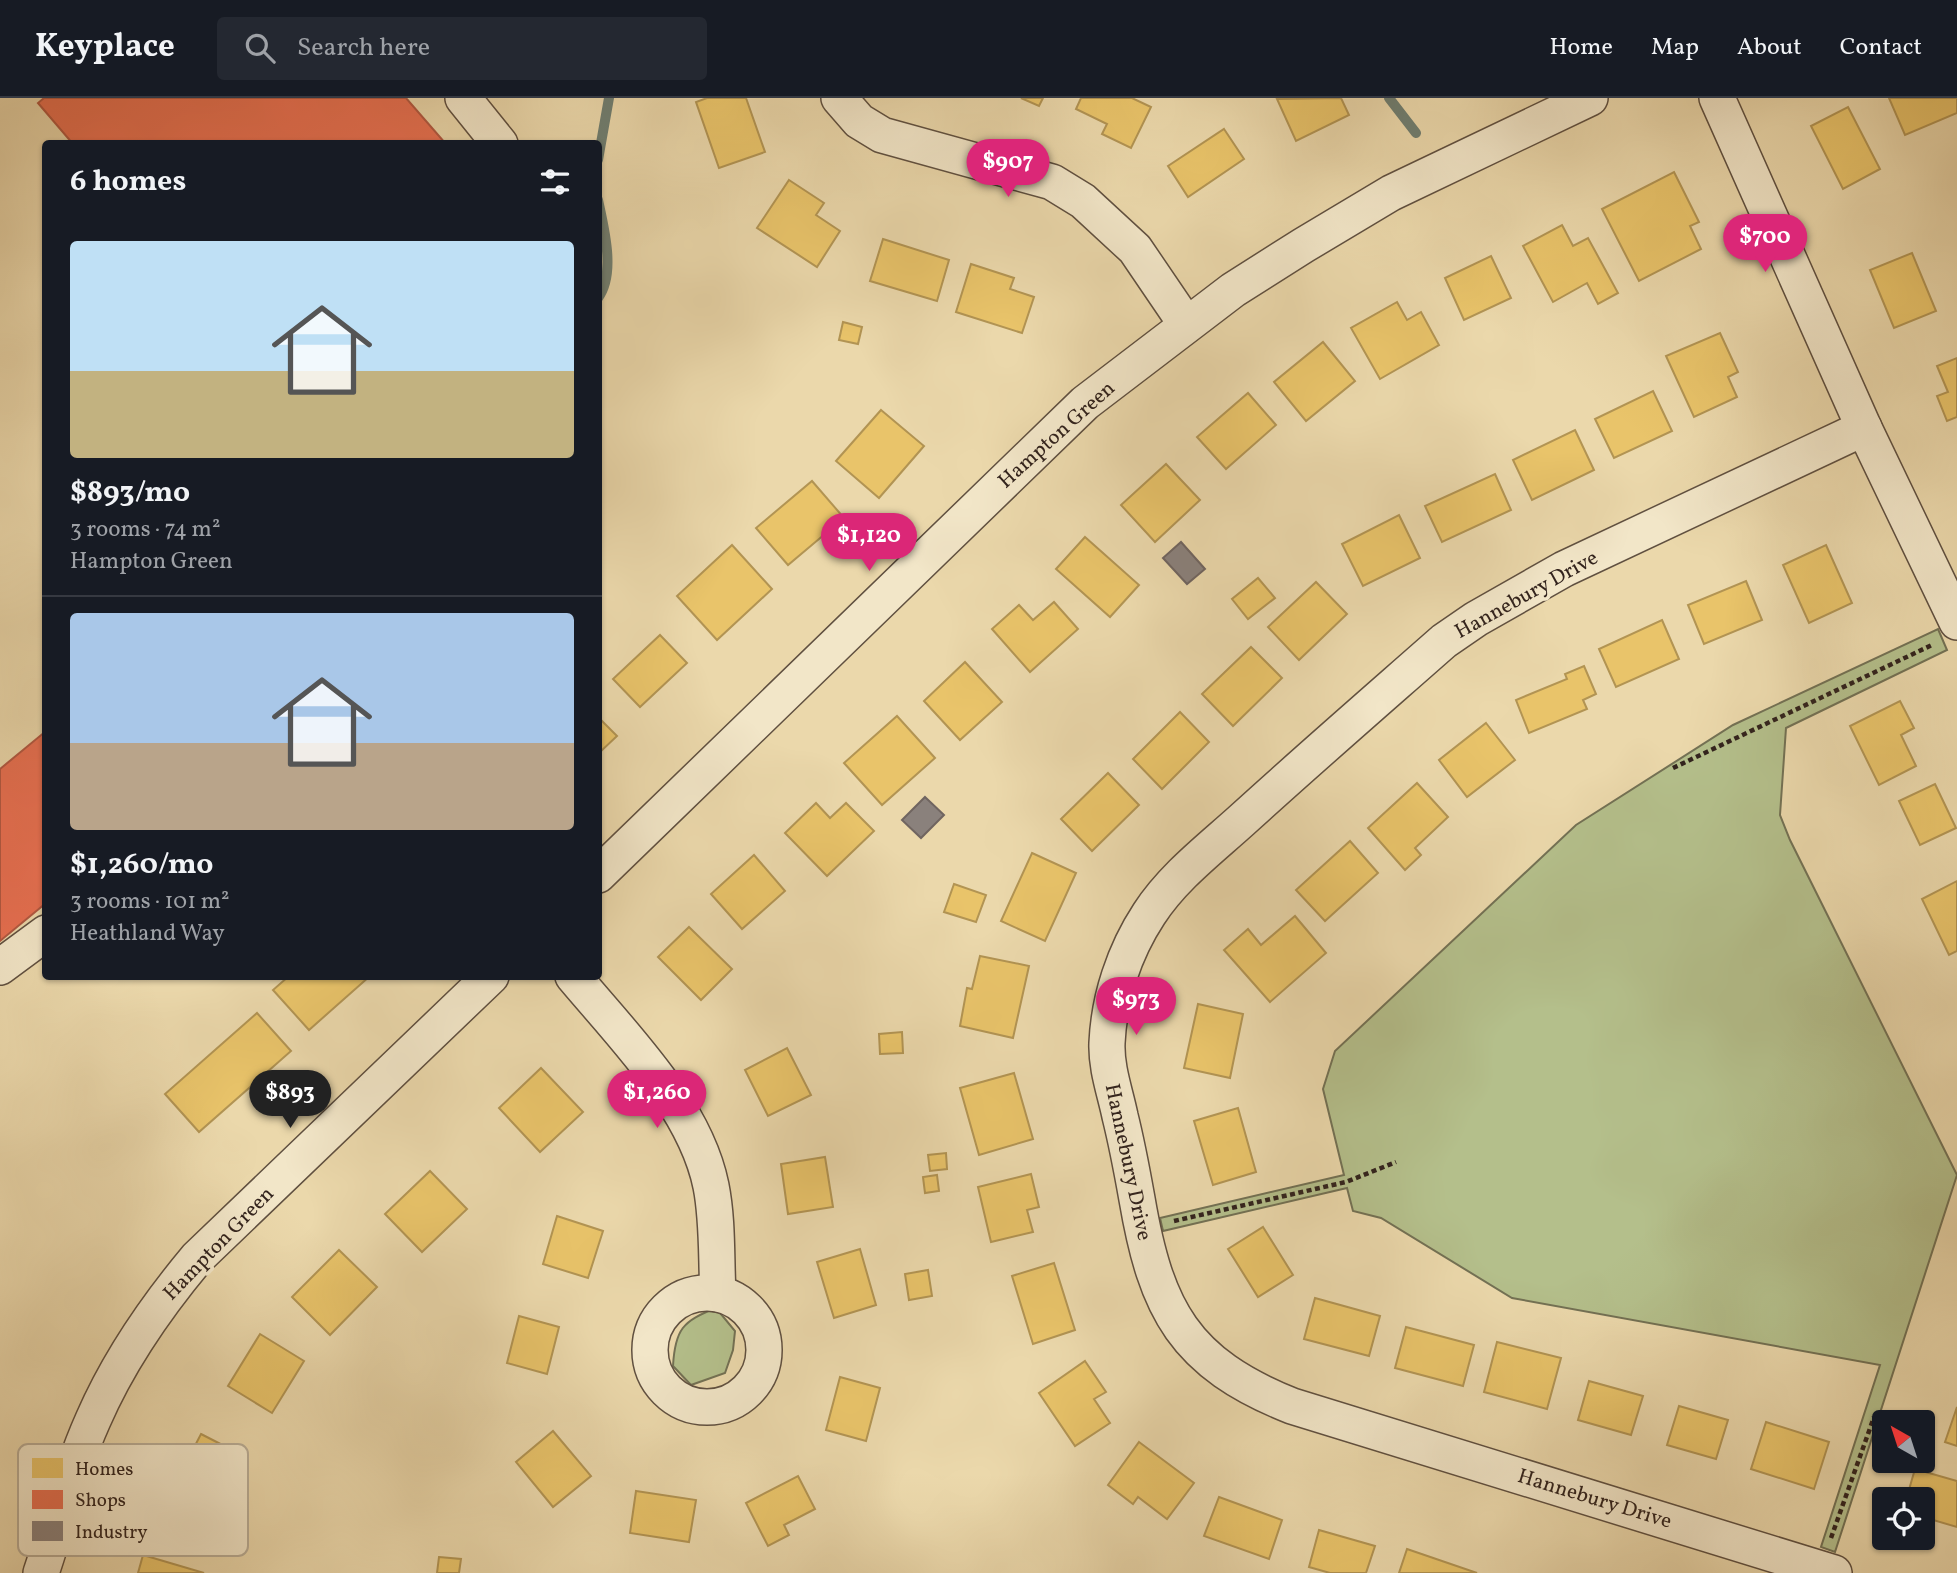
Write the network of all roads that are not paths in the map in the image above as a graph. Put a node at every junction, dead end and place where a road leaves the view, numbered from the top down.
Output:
1 (463, 98) edge
2 (839, 98) edge
3 (1590, 98) edge
4 (1717, 98) edge
5 (497, 140) edge
6 (1186, 324) junction
7 (1864, 428) junction
8 (1951, 631) edge
9 (602, 871) edge
10 (42, 936) edge
11 (0, 967) edge
12 (487, 980) edge
13 (576, 980) edge
14 (718, 1294) dead end
15 (85, 1444) edge
16 (47, 1556) edge
17 (1827, 1571) edge
18 (41, 1573) edge

1 - 5 street
2 - 6 street
3 - 6 street, Hampton Green
4 - 7 street
6 - 9 street, Hampton Green
7 - 8 street
7 - 17 street, Hannebury Drive
10 - 11 street
12 - 15 street, Hampton Green
13 - 14 street
16 - 18 street, Hampton Green

